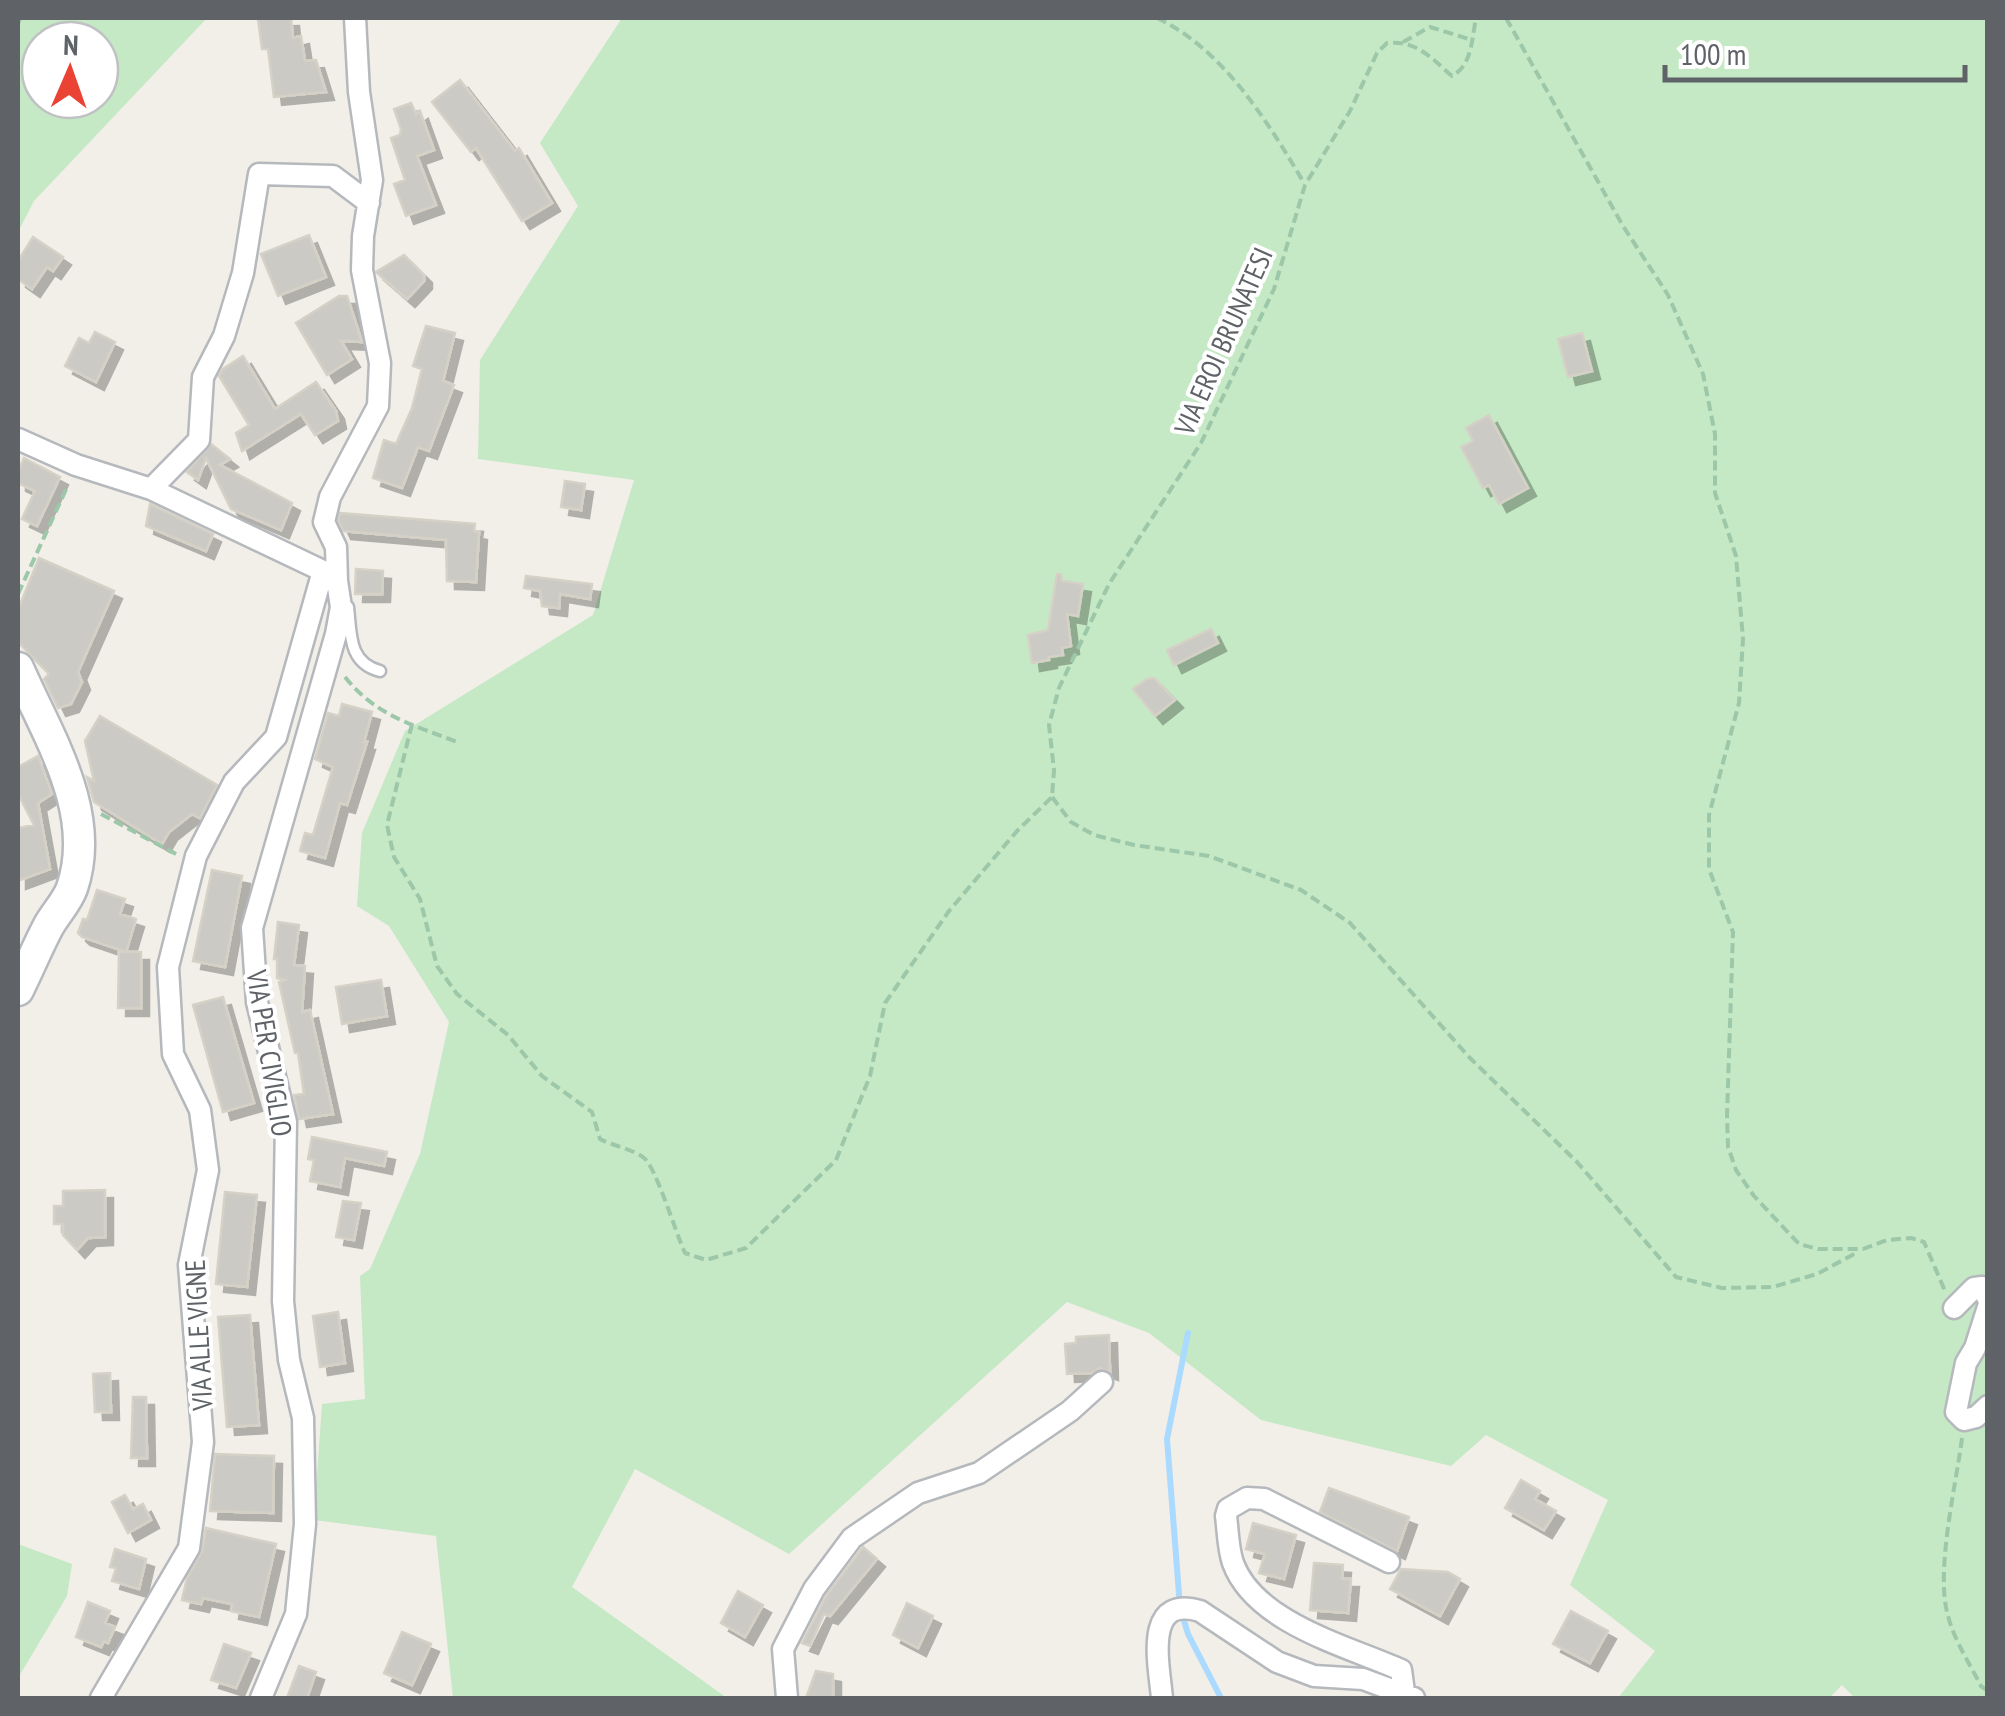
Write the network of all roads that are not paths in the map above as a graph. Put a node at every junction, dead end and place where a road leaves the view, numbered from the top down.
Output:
1 (355, 18) edge
2 (369, 203) junction
3 (18, 439) edge
4 (151, 489) junction
5 (330, 576) junction
6 (18, 668) edge
7 (380, 671) dead end
8 (18, 990) edge
9 (1988, 1303) edge
10 (1954, 1308) road end
11 (1102, 1382) dead end
12 (1988, 1406) edge
13 (1389, 1562) dead end
14 (1410, 1695) edge
15 (102, 1698) edge
16 (262, 1698) edge
17 (787, 1698) edge
18 (1162, 1698) edge

1 - 2 street, VIA PER CIVIGLIO
2 - 4 street
2 - 5 street, VIA PER CIVIGLIO
3 - 4 street
4 - 5 street
5 - 7 lane
5 - 15 street, VIA ALLE VIGNE
5 - 16 street, VIA PER CIVIGLIO
6 - 8 street
9 - 10 street
9 - 12 street
11 - 17 street
13 - 14 street
14 - 18 street

